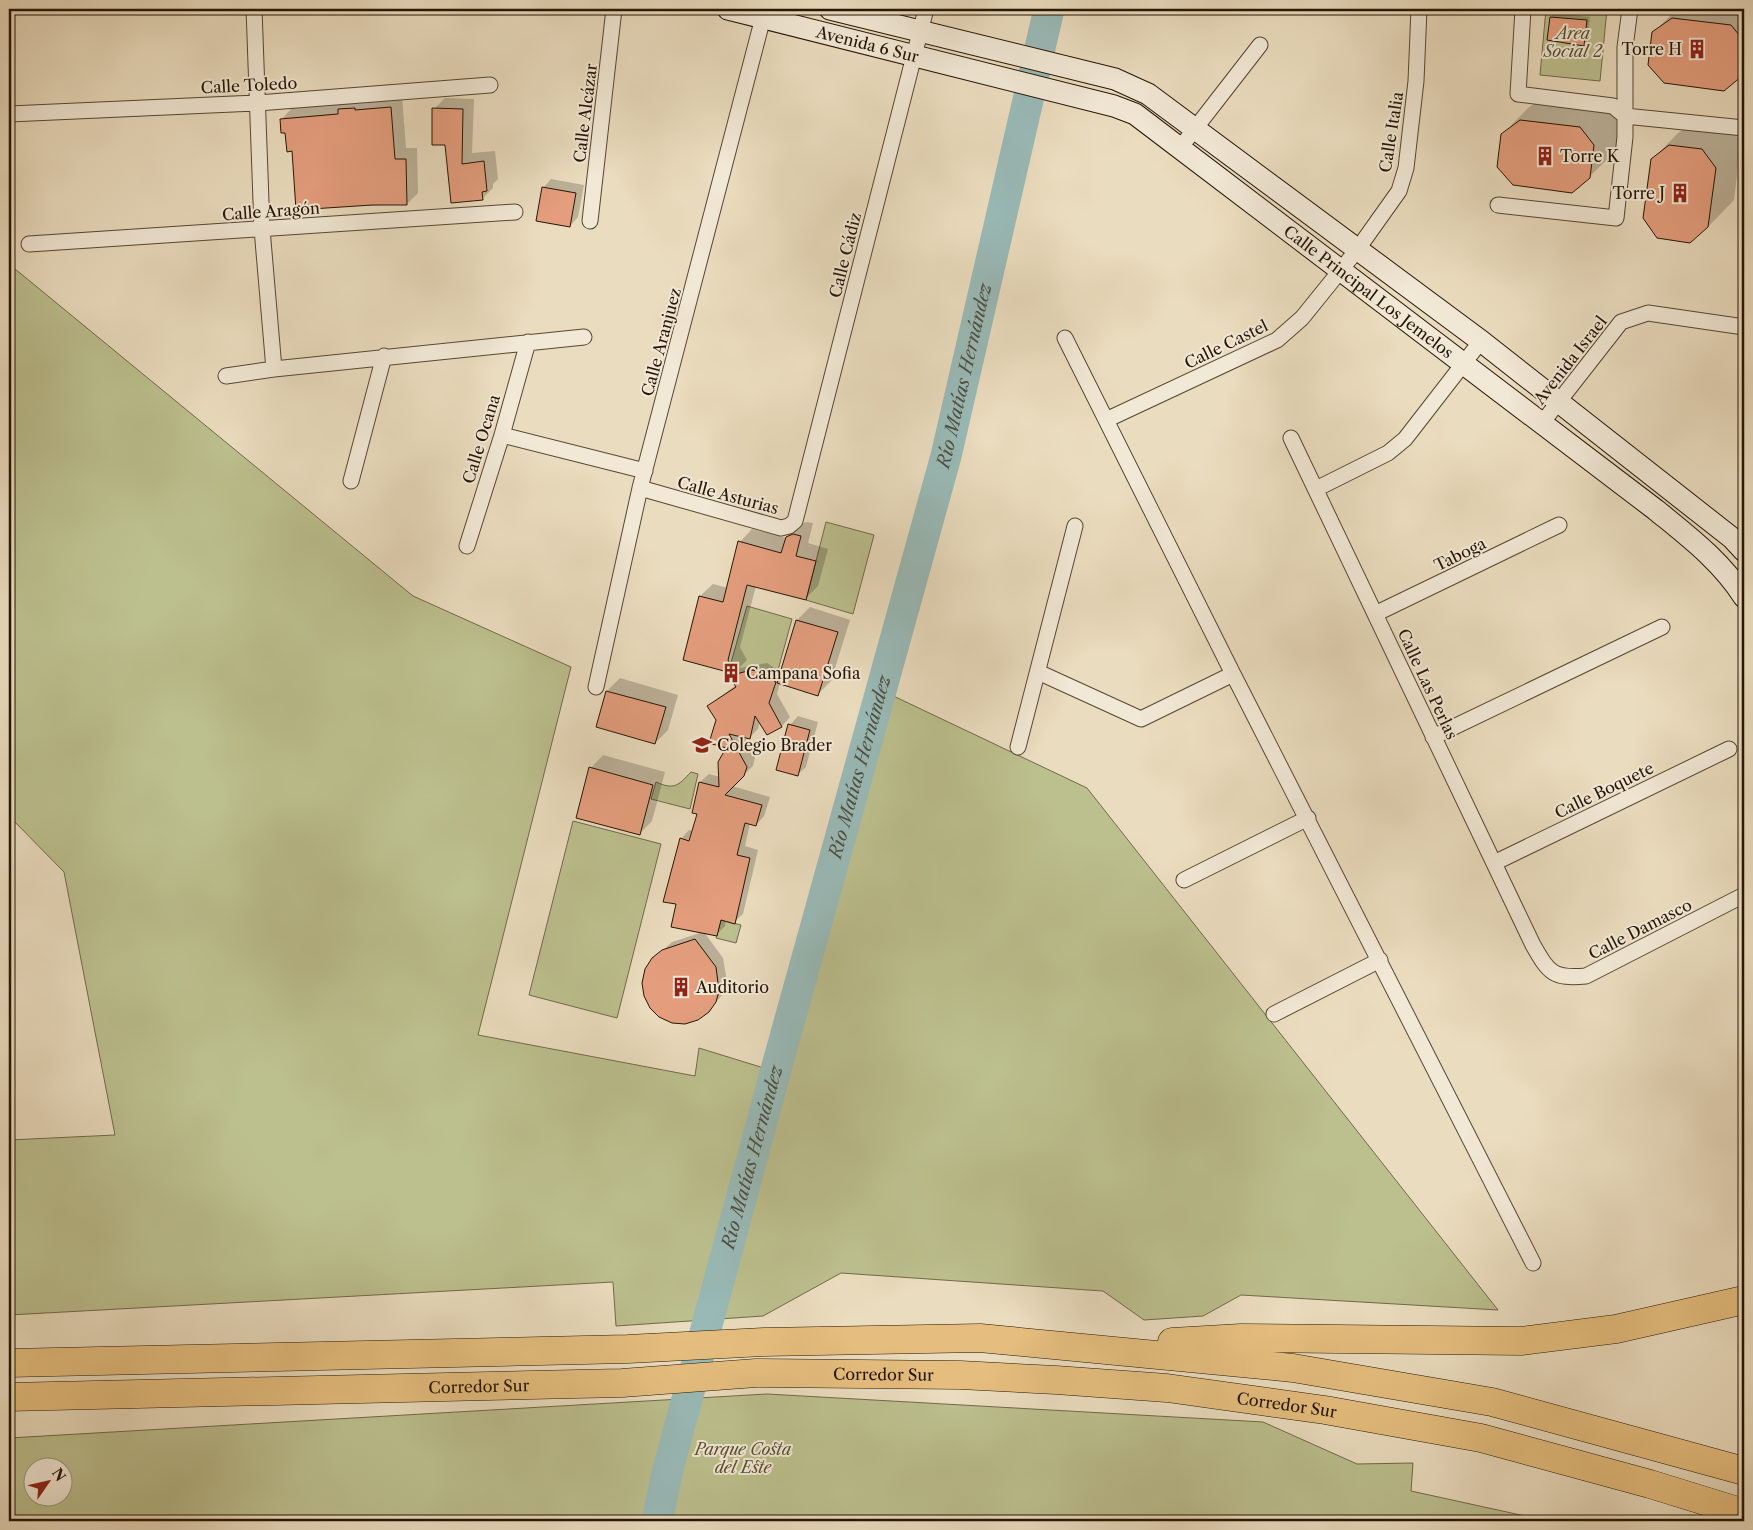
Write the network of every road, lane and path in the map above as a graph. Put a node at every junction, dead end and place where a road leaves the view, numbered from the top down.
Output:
1 (254, 9) edge
2 (614, 9) edge
3 (728, 9) edge
4 (830, 9) edge
5 (926, 9) edge
6 (1419, 9) edge
7 (1523, 9) edge
8 (1630, 9) edge
9 (765, 14) edge
10 (920, 32) junction
11 (953, 40) joint
12 (1260, 45) dead end
13 (915, 56) junction
14 (950, 64) joint
15 (490, 85) dead end
16 (258, 103) junction
17 (9, 114) edge
18 (1624, 116) junction
19 (1744, 128) edge
20 (1195, 129) junction
21 (1180, 148) junction
22 (1498, 205) dead end
23 (516, 212) dead end
24 (590, 221) dead end
25 (262, 229) junction
26 (29, 244) dead end
27 (1356, 250) junction
28 (1340, 271) junction
29 (1744, 327) edge
30 (584, 337) dead end
31 (1065, 338) dead end
32 (1481, 341) junction
33 (528, 342) junction
34 (384, 356) junction
35 (1463, 364) junction
36 (274, 368) junction
37 (226, 376) dead end
38 (1558, 401) junction
39 (1106, 420) junction
40 (1542, 423) junction
41 (502, 435) junction
42 (1291, 438) dead end
43 (645, 470) junction
44 (351, 481) dead end
45 (640, 488) junction
46 (1316, 490) junction
47 (798, 510) joint
48 (1559, 525) dead end
49 (1075, 526) dead end
50 (467, 546) dead end
51 (1744, 551) edge
52 (1744, 597) edge
53 (1375, 614) junction
54 (1662, 627) dead end
55 (1038, 672) junction
56 (1233, 674) junction
57 (596, 687) dead end
58 (1433, 736) junction
59 (1018, 747) dead end
60 (1729, 748) dead end
61 (1308, 818) junction
62 (1494, 863) junction
63 (1184, 880) dead end
64 (1743, 897) edge
65 (1533, 945) joint
66 (1380, 960) junction
67 (1274, 1014) dead end
68 (1533, 1263) dead end
69 (1744, 1300) edge
70 (1089, 1347) junction
71 (9, 1363) edge
72 (9, 1397) edge
73 (1744, 1471) edge
74 (1744, 1513) edge

1 - 16 street
2 - 24 street, Calle Alcázar
3 - 9 main road, Avenida 6 Sur
4 - 10 main road, Avenida 6 Sur
5 - 10 street, Calle Cádiz
6 - 27 street, Calle Italia
7 - 18 street
8 - 18 street
9 - 13 main road, Avenida 6 Sur
9 - 43 street, Calle Aranjuez
10 - 11 main road, Avenida 6 Sur
10 - 13 street, Calle Cádiz
11 - 20 main road, Calle Principal Los Jemelos
12 - 20 street
13 - 14 main road, Avenida 6 Sur
13 - 47 street, Calle Cádiz
14 - 21 main road, Calle Principal Los Jemelos
15 - 16 street, Calle Toledo
16 - 17 street, Calle Toledo
16 - 25 street
18 - 19 street
18 - 22 street
20 - 21 street
20 - 27 main road, Calle Principal Los Jemelos
21 - 28 main road, Calle Principal Los Jemelos
23 - 25 street, Calle Aragón
25 - 26 street, Calle Aragón
25 - 36 street
27 - 28 street, Calle Italia
27 - 32 main road, Calle Principal Los Jemelos
28 - 35 main road, Calle Principal Los Jemelos
28 - 39 street, Calle Castel
29 - 38 street, Avenida Israel
30 - 33 street
31 - 39 street
32 - 35 street
32 - 38 main road, Calle Principal Los Jemelos
33 - 34 street
33 - 41 street, Calle Ocana
34 - 36 street
34 - 44 street
35 - 40 main road, Calle Principal Los Jemelos
35 - 46 street
36 - 37 street
38 - 40 street, Avenida Israel
38 - 51 main road, Calle Principal Los Jemelos
39 - 56 street
40 - 52 main road, Calle Principal Los Jemelos
41 - 43 street
41 - 50 street, Calle Ocana
42 - 46 street, Calle Las Perlas
43 - 45 street, Calle Aranjuez
45 - 47 street, Calle Asturias
45 - 57 street, Calle Aranjuez
46 - 53 street, Calle Las Perlas
48 - 53 street, Taboga
49 - 55 street
53 - 58 street, Calle Las Perlas
54 - 58 street
55 - 56 street
55 - 59 street
56 - 61 street
58 - 62 street, Calle Las Perlas
60 - 62 street, Calle Boquete
61 - 63 street
61 - 66 street
62 - 65 street, Calle Las Perlas
64 - 65 street, Calle Damasco
66 - 67 street
66 - 68 street
69 - 70 highway
70 - 71 highway, Corredor Sur
70 - 73 highway, Corredor Sur
72 - 74 highway, Corredor Sur

